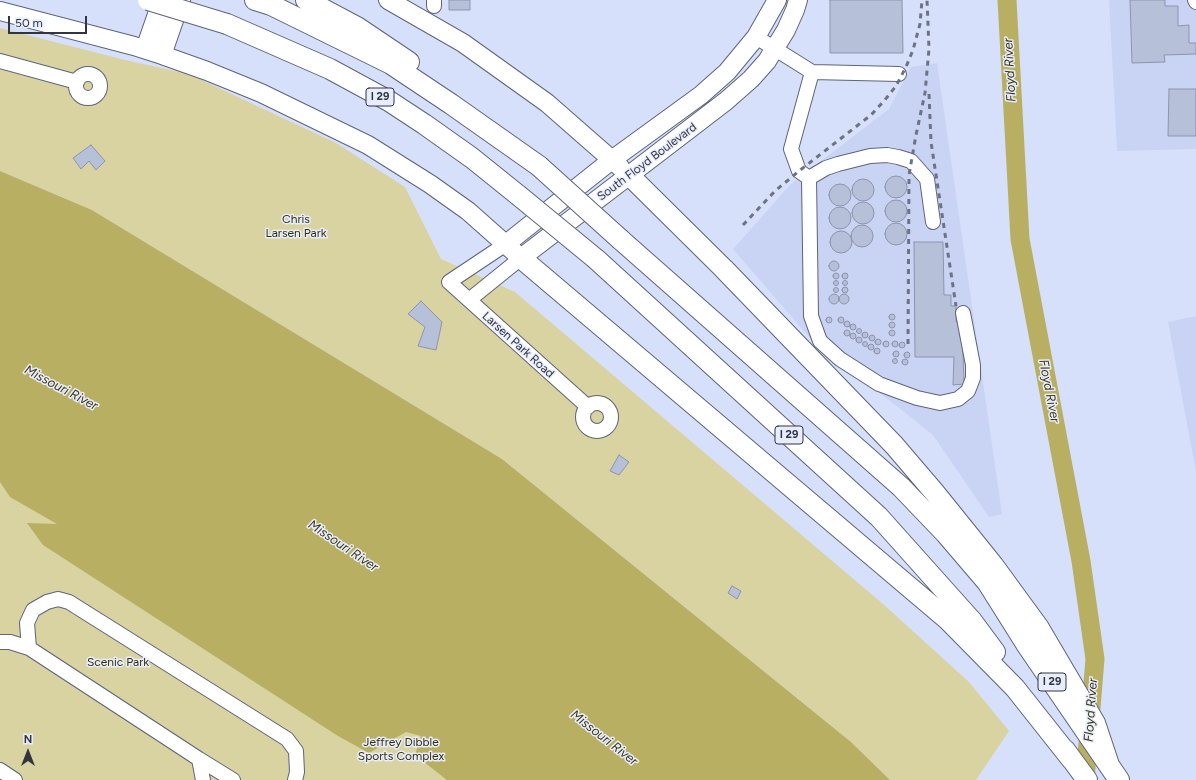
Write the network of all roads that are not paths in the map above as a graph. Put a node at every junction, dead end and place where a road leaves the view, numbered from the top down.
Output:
1 (148, 0) edge
2 (162, 0) edge
3 (180, 0) edge
4 (255, 0) edge
5 (306, 0) edge
6 (388, 0) edge
7 (777, 0) edge
8 (798, 0) edge
9 (0, 11) edge
10 (756, 37) junction
11 (774, 48) junction
12 (154, 52) junction
13 (0, 61) edge
14 (812, 72) junction
15 (899, 74) dead end
16 (77, 82) dead end
17 (451, 104) junction
18 (613, 159) junction
19 (630, 176) junction
20 (809, 178) junction
21 (933, 222) dead end
22 (506, 244) junction
23 (521, 258) junction
24 (449, 282) joint
25 (469, 300) junction
26 (962, 313) dead end
27 (588, 407) dead end
28 (990, 574) junction
29 (969, 629) junction
30 (0, 642) edge
31 (29, 648) junction
32 (199, 759) junction
33 (0, 770) edge
34 (1114, 772) edge
35 (15, 780) edge
36 (203, 780) edge
37 (233, 780) edge
38 (295, 780) edge
39 (1087, 780) edge

1 - 29 highway, I 29, bridge
2 - 12 main road
3 - 12 main road
4 - 17 highway
5 - 17 highway
6 - 18 main road
7 - 10 main road, South Floyd Boulevard
8 - 11 main road, South Floyd Boulevard
9 - 12 main road
10 - 11 street
10 - 18 main road, South Floyd Boulevard
11 - 14 street
11 - 19 main road, South Floyd Boulevard
12 - 22 main road
13 - 16 street
14 - 15 street
14 - 20 street
17 - 28 highway, bridge
18 - 19 main road
18 - 22 main road, South Floyd Boulevard
19 - 23 main road, South Floyd Boulevard
19 - 28 highway
20 - 21 street
20 - 26 street
22 - 23 main road
22 - 24 street, South Floyd Boulevard
23 - 25 street, South Floyd Boulevard
23 - 29 highway
24 - 25 street, Larsen Park Road
25 - 27 street, Larsen Park Road
28 - 34 highway
29 - 39 highway, I 29
30 - 31 street
31 - 32 street
31 - 38 street
32 - 36 street
32 - 37 street
33 - 35 street

